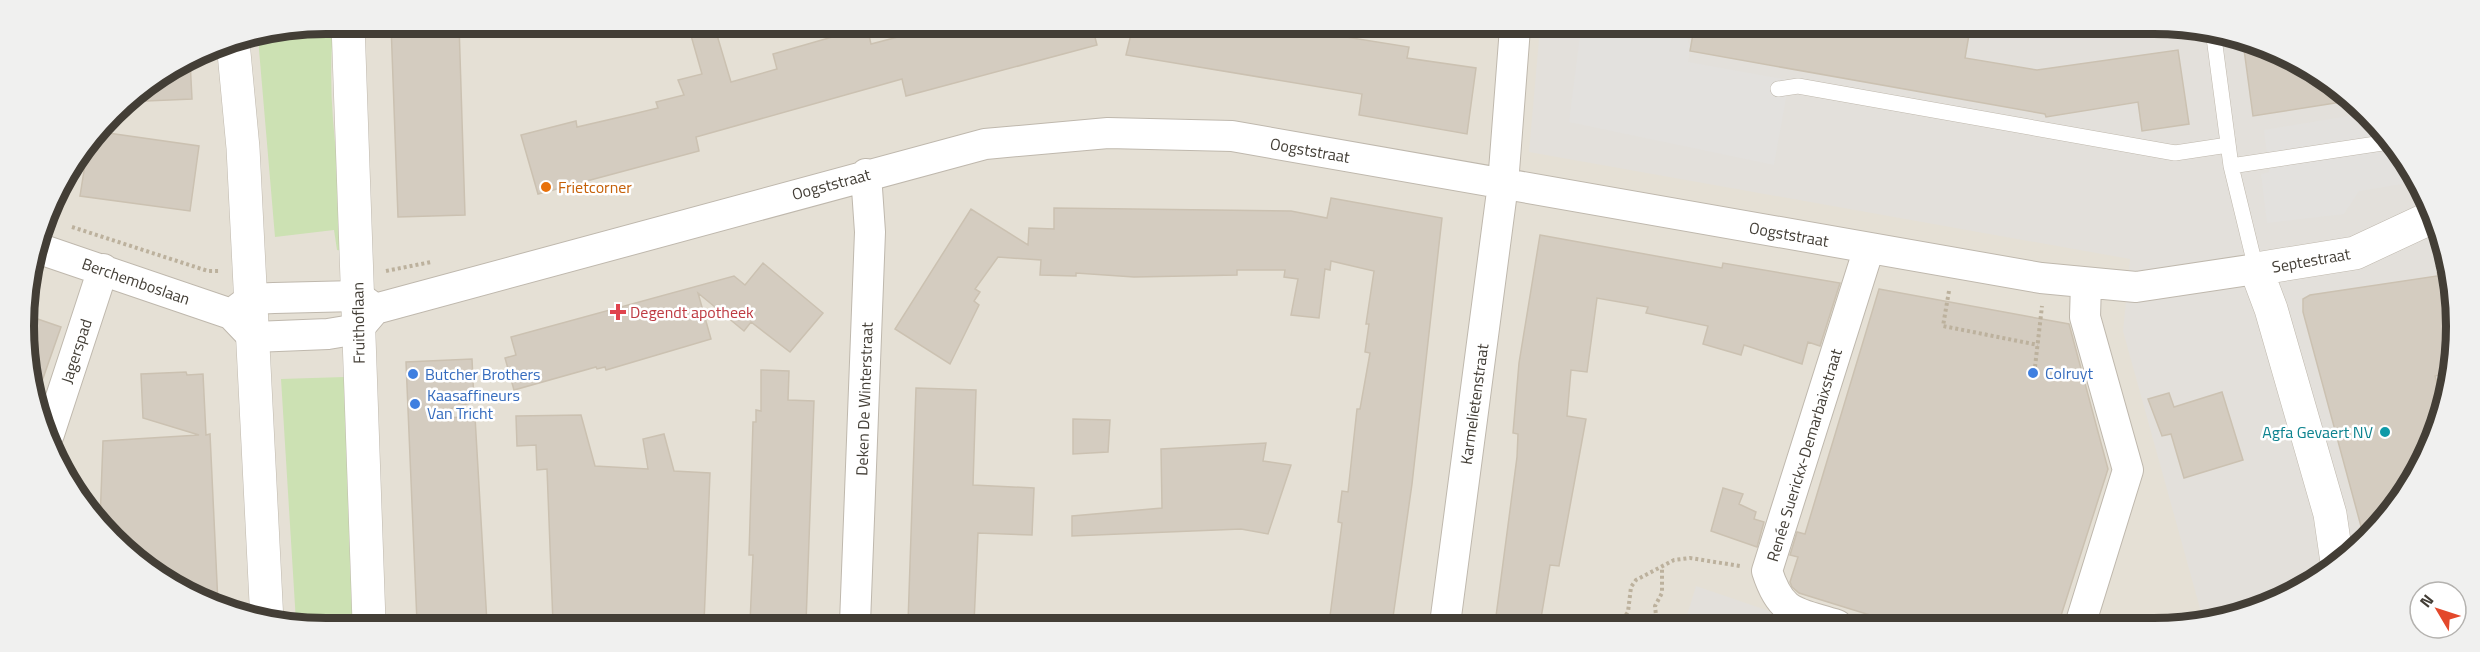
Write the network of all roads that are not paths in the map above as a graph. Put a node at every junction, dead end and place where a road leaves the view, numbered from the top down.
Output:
1 (349, 34) edge
2 (1515, 34) edge
3 (2213, 41) edge
4 (235, 49) edge
5 (1778, 89) dead end
6 (2380, 143) edge
7 (2228, 145) junction
8 (2231, 166) junction
9 (866, 174) junction
10 (1503, 184) junction
11 (2425, 220) edge
12 (1869, 248) junction
13 (44, 250) edge
14 (103, 269) junction
15 (2256, 269) junction
16 (2086, 283) junction
17 (363, 311) junction
18 (245, 317) junction
19 (52, 425) edge
20 (2336, 553) edge
21 (266, 611) edge
22 (369, 618) edge
23 (855, 618) edge
24 (1445, 618) edge
25 (1816, 618) edge
26 (2082, 618) edge

1 - 17 street, Fruithoflaan
2 - 10 street, Karmelietenstraat
3 - 7 lane
4 - 18 street
5 - 7 lane
6 - 8 lane
7 - 8 lane
8 - 15 lane
9 - 10 street, Oogststraat
9 - 17 street, Oogststraat
9 - 23 street, Deken De Winterstraat
10 - 12 street, Oogststraat
10 - 24 street, Karmelietenstraat
11 - 15 street, Septestraat
12 - 16 street, Oogststraat
12 - 25 street, Renée Suerickx-Demarbaixstraat
13 - 14 street, Berchemboslaan
14 - 18 street, Berchemboslaan
14 - 19 street, Jagerspad
15 - 16 street, Oogststraat
15 - 20 street
16 - 26 street
17 - 18 street, Oogststraat
17 - 22 street, Fruithoflaan
18 - 21 street

